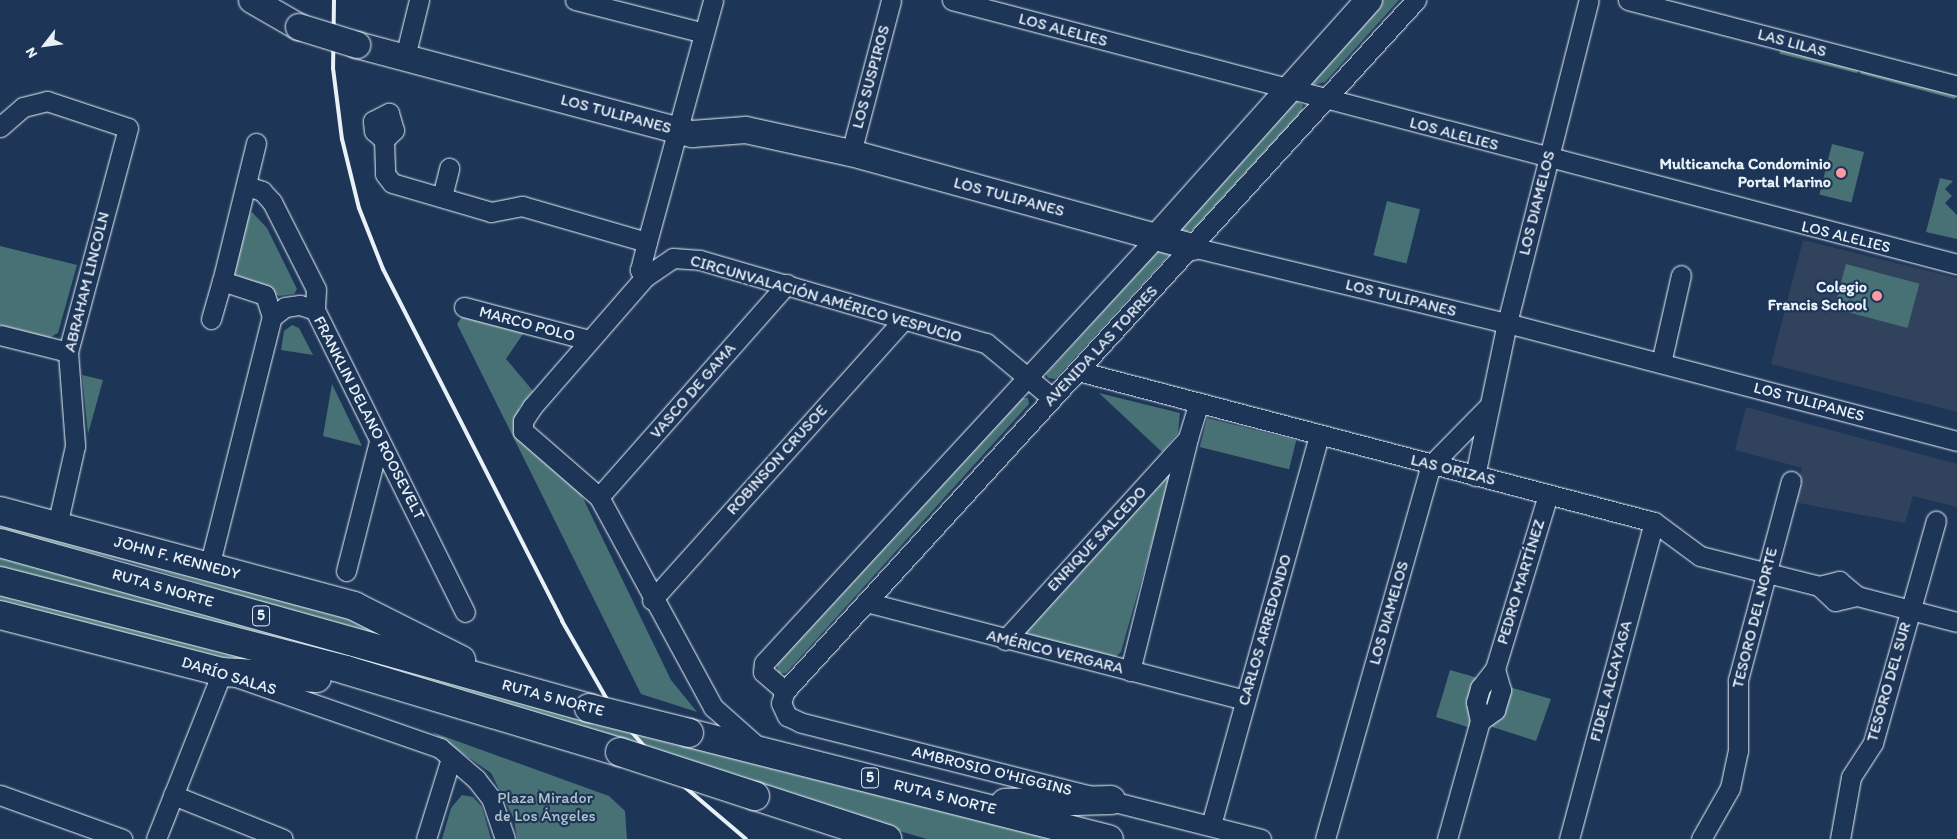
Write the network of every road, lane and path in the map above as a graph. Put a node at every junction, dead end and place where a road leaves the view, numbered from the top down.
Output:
1 (252, 0) edge
2 (419, 0) edge
3 (575, 0) edge
4 (713, 0) edge
5 (891, 0) edge
6 (952, 0) edge
7 (1369, 0) edge
8 (1416, 0) edge
9 (1589, 0) edge
10 (1628, 0) edge
11 (704, 33) junction
12 (405, 57) junction
13 (1957, 86) edge
14 (1289, 91) junction
15 (1327, 100) junction
16 (4, 123) edge
17 (678, 131) junction
18 (384, 140) dead end
19 (256, 143) dead end
20 (851, 153) junction
21 (1549, 159) junction
22 (450, 168) dead end
23 (247, 186) junction
24 (442, 197) junction
25 (1157, 237) junction
26 (647, 242) junction
27 (1192, 247) junction
28 (1957, 264) edge
29 (1681, 274) dead end
30 (645, 277) junction
31 (222, 281) junction
32 (787, 284) junction
33 (464, 307) dead end
34 (315, 310) junction
35 (272, 317) junction
36 (211, 319) dead end
37 (902, 320) junction
38 (1507, 323) junction
39 (0, 335) edge
40 (589, 340) junction
41 (68, 352) junction
42 (1661, 363) junction
43 (1078, 371) junction
44 (1028, 377) junction
45 (1052, 398) junction
46 (1199, 403) junction
47 (1488, 407) junction
48 (1319, 436) junction
49 (1188, 438) junction
50 (1957, 441) edge
51 (379, 442) junction
52 (1432, 465) junction
53 (1474, 476) junction
54 (1790, 481) dead end
55 (1548, 495) junction
56 (599, 497) junction
57 (0, 511) edge
58 (1936, 521) dead end
59 (1654, 522) junction
60 (57, 526) junction
61 (0, 543) edge
62 (209, 567) junction
63 (346, 571) dead end
64 (1766, 573) junction
65 (0, 581) edge
66 (652, 600) junction
67 (866, 602) junction
68 (1910, 610) junction
69 (465, 612) dead end
70 (0, 615) edge
71 (1957, 622) edge
72 (1005, 640) junction
73 (1130, 671) junction
74 (222, 672) junction
75 (406, 687) junction
76 (521, 689) junction
77 (785, 691) junction
78 (1245, 700) junction
79 (713, 707) junction
80 (696, 735) junction
81 (766, 754) junction
82 (451, 758) junction
83 (0, 795) edge
84 (173, 795) junction
85 (1111, 800) junction
86 (974, 803) junction
87 (1211, 825) junction
88 (122, 839) edge
89 (156, 839) edge
90 (283, 839) edge
91 (426, 839) edge
92 (505, 839) edge
93 (887, 839) edge
94 (1109, 839) edge
95 (1262, 839) edge
96 (1325, 839) edge
97 (1447, 839) edge
98 (1569, 839) edge
99 (1701, 839) edge
100 (1840, 839) edge

1 - 12 street, LOS TULIPANES, bridge
2 - 12 street
3 - 11 street
4 - 11 street
5 - 20 street, LOS SUSPIROS
6 - 14 street, LOS ALELIES
7 - 14 street, AVENIDA LAS TORRES
8 - 15 street, AVENIDA LAS TORRES
9 - 21 street, LOS DIAMELOS
10 - 13 street, LAS LILAS
11 - 17 street
12 - 17 street, LOS TULIPANES
14 - 15 street, LOS ALELIES
14 - 25 street, AVENIDA LAS TORRES
15 - 21 street, LOS ALELIES
15 - 27 street, AVENIDA LAS TORRES
16 - 41 street, ABRAHAM LINCOLN
17 - 20 street, LOS TULIPANES
17 - 26 street
18 - 24 street
19 - 23 street
20 - 25 street, LOS TULIPANES
21 - 28 street, LOS ALELIES
21 - 38 street, LOS DIAMELOS
22 - 24 street
23 - 31 street
23 - 34 street
24 - 26 street
25 - 27 street, LOS TULIPANES
25 - 44 street, AVENIDA LAS TORRES
26 - 30 street
27 - 38 street, LOS TULIPANES
27 - 43 street, AVENIDA LAS TORRES
29 - 42 street
30 - 32 street, CIRCUNVALACIÓN AMÉRICO VESPUCIO
30 - 40 street, CIRCUNVALACIÓN AMÉRICO VESPUCIO
31 - 35 street
31 - 36 street
32 - 37 street, CIRCUNVALACIÓN AMÉRICO VESPUCIO
32 - 56 street, VASCO DE GAMA
33 - 40 street, MARCO POLO
34 - 35 street, FRANKLIN DELANO ROOSEVELT
34 - 51 street, FRANKLIN DELANO ROOSEVELT
35 - 62 street
37 - 44 street, CIRCUNVALACIÓN AMÉRICO VESPUCIO
37 - 66 street, ROBINSON CRUSOE
38 - 42 street, LOS TULIPANES
38 - 47 street, LOS DIAMELOS
39 - 41 street
40 - 56 street, CIRCUNVALACIÓN AMÉRICO VESPUCIO
41 - 60 street, ABRAHAM LINCOLN
42 - 50 street, LOS TULIPANES
43 - 45 street, AVENIDA LAS TORRES
43 - 46 street, LAS ORIZAS
44 - 45 street, CIRCUNVALACIÓN AMÉRICO VESPUCIO
44 - 77 street, AVENIDA LAS TORRES
45 - 67 street, AVENIDA LAS TORRES
46 - 48 street, LAS ORIZAS
46 - 49 street, ENRIQUE SALCEDO
47 - 52 street, LOS DIAMELOS
47 - 53 street, LOS DIAMELOS
48 - 52 street, LAS ORIZAS
48 - 78 street, CARLOS ARREDONDO
49 - 72 street, ENRIQUE SALCEDO
49 - 73 street, ENRIQUE SALCEDO
51 - 63 street
51 - 69 street, FRANKLIN DELANO ROOSEVELT
52 - 53 street, LAS ORIZAS
52 - 96 street, LOS DIAMELOS
53 - 55 street, LAS ORIZAS
54 - 64 street, TESORO DEL NORTE
55 - 59 street, LAS ORIZAS
55 - 97 street, PEDRO MARTÍNEZ
56 - 66 street, CIRCUNVALACIÓN AMÉRICO VESPUCIO
57 - 60 main road, JOHN F. KENNEDY
58 - 68 street, TESORO DEL SUR
59 - 64 street, LAS ORIZAS
59 - 98 street, FIDEL ALCAYAGA
60 - 62 main road, JOHN F. KENNEDY
61 - 76 main road, RUTA 5 NORTE / 5
62 - 76 main road, JOHN F. KENNEDY
64 - 68 street, LAS ORIZAS
64 - 99 street, TESORO DEL NORTE
65 - 75 main road, RUTA 5 NORTE / 5
66 - 79 street, CIRCUNVALACIÓN AMÉRICO VESPUCIO
67 - 72 street, AMÉRICO VERGARA
67 - 77 street, AVENIDA LAS TORRES
68 - 71 street, LAS ORIZAS
68 - 100 street, TESORO DEL SUR
70 - 74 main road, DARÍO SALAS
72 - 73 street, AMÉRICO VERGARA
73 - 78 street, AMÉRICO VERGARA
74 - 75 main road
74 - 82 street, DARÍO SALAS
74 - 84 street
75 - 93 main road, RUTA 5 NORTE / 5, bridge
76 - 80 main road, RUTA 5 NORTE / 5, bridge
77 - 85 street, AMBROSIO O'HIGGINS
78 - 87 street, CARLOS ARREDONDO
79 - 80 street
79 - 81 street, CIRCUNVALACIÓN AMÉRICO VESPUCIO
80 - 81 main road, RUTA 5 NORTE / 5
81 - 86 main road, RUTA 5 NORTE / 5
82 - 91 street
82 - 92 street, DARÍO SALAS
83 - 88 street
84 - 89 street
84 - 90 street
85 - 86 main road
85 - 87 street, AMBROSIO O'HIGGINS
86 - 94 main road, RUTA 5 NORTE / 5
87 - 95 street, AMBROSIO O'HIGGINS

